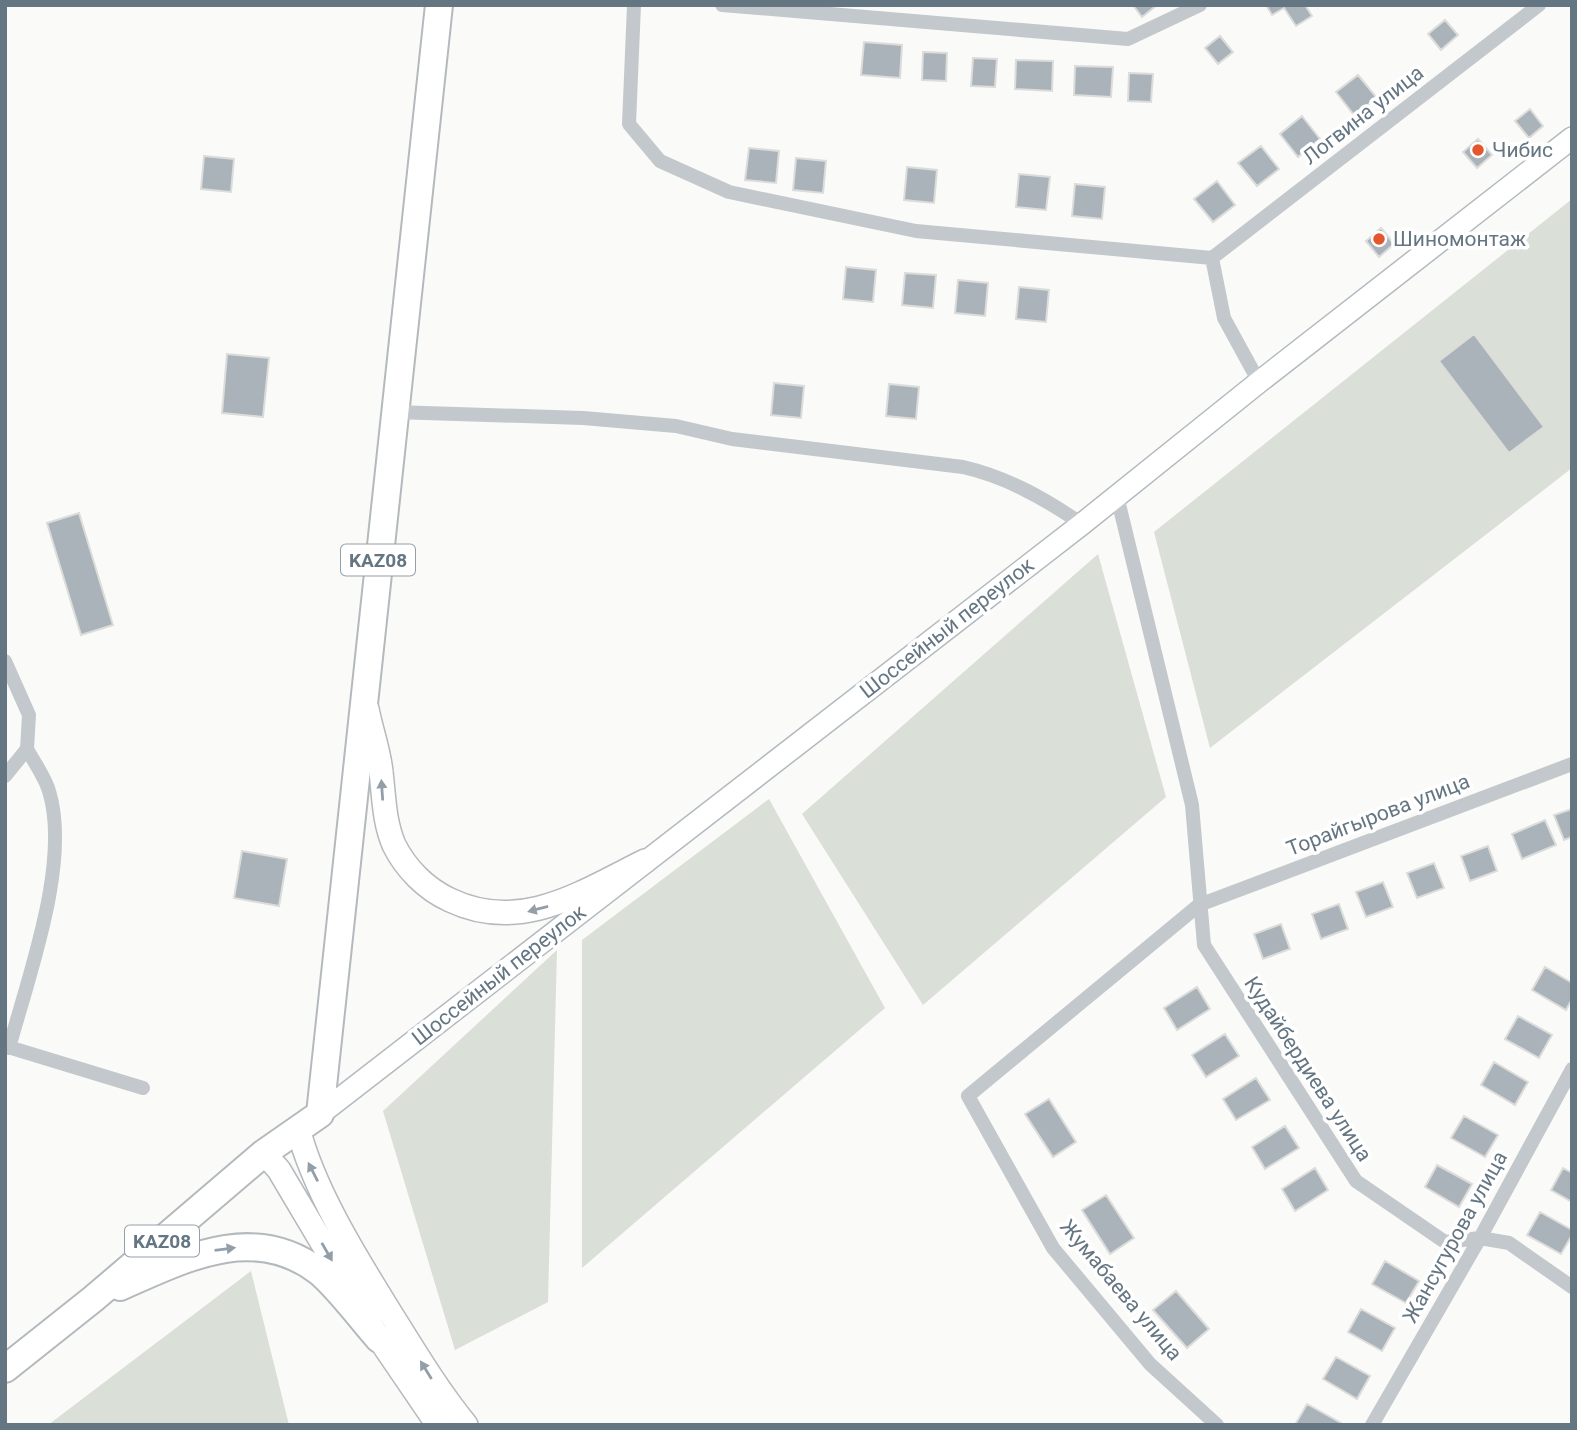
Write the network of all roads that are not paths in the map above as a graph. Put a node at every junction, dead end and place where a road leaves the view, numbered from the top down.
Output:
1 (439, 5) edge
2 (634, 5) edge
3 (722, 5) edge
4 (1200, 5) edge
5 (1539, 5) edge
6 (1572, 138) edge
7 (1213, 258) junction
8 (1259, 382) junction
9 (394, 412) junction
10 (1116, 496) junction
11 (1082, 524) junction
12 (5, 661) edge
13 (365, 701) junction
14 (27, 749) junction
15 (1572, 764) edge
16 (5, 776) edge
17 (645, 861) junction
18 (1199, 905) junction
19 (7, 1047) edge
20 (1572, 1069) edge
21 (143, 1088) dead end
22 (968, 1097) joint
23 (309, 1121) junction
24 (264, 1153) junction
25 (1480, 1238) junction
26 (1572, 1287) edge
27 (93, 1299) junction
28 (379, 1339) junction
29 (5, 1369) edge
30 (439, 1425) edge
31 (466, 1425) edge
32 (1217, 1425) edge
33 (1372, 1425) edge

1 - 9 highway, KAZ08
2 - 7 street
3 - 4 street
5 - 7 street, Логвина улица
6 - 8 main road, Шоссейный переулок
7 - 8 street
8 - 10 main road, Шоссейный переулок
9 - 11 street
9 - 13 highway, KAZ08
10 - 11 main road, Шоссейный переулок
10 - 18 street, Кудайбердиева улица
11 - 17 main road, Шоссейный переулок
12 - 14 street
17 -> 13 main road
13 - 23 highway, KAZ08
14 - 16 street
14 - 19 street
15 - 18 street, Торайгырова улица
17 - 23 main road, Шоссейный переулок
18 - 22 street, Торайгырова улица
18 - 25 street, Кудайбердиева улица
19 - 21 street
20 - 25 street, Жансугурова улица
22 - 32 street, Жумабаева улица
23 - 24 highway, KAZ08
31 -> 23 main road
24 - 27 highway, KAZ08
24 -> 28 main road
25 - 26 street, Кудайбердиева улица
25 - 33 street, Жансугурова улица
27 -> 28 highway
27 - 29 highway, KAZ08
28 - 30 main road

